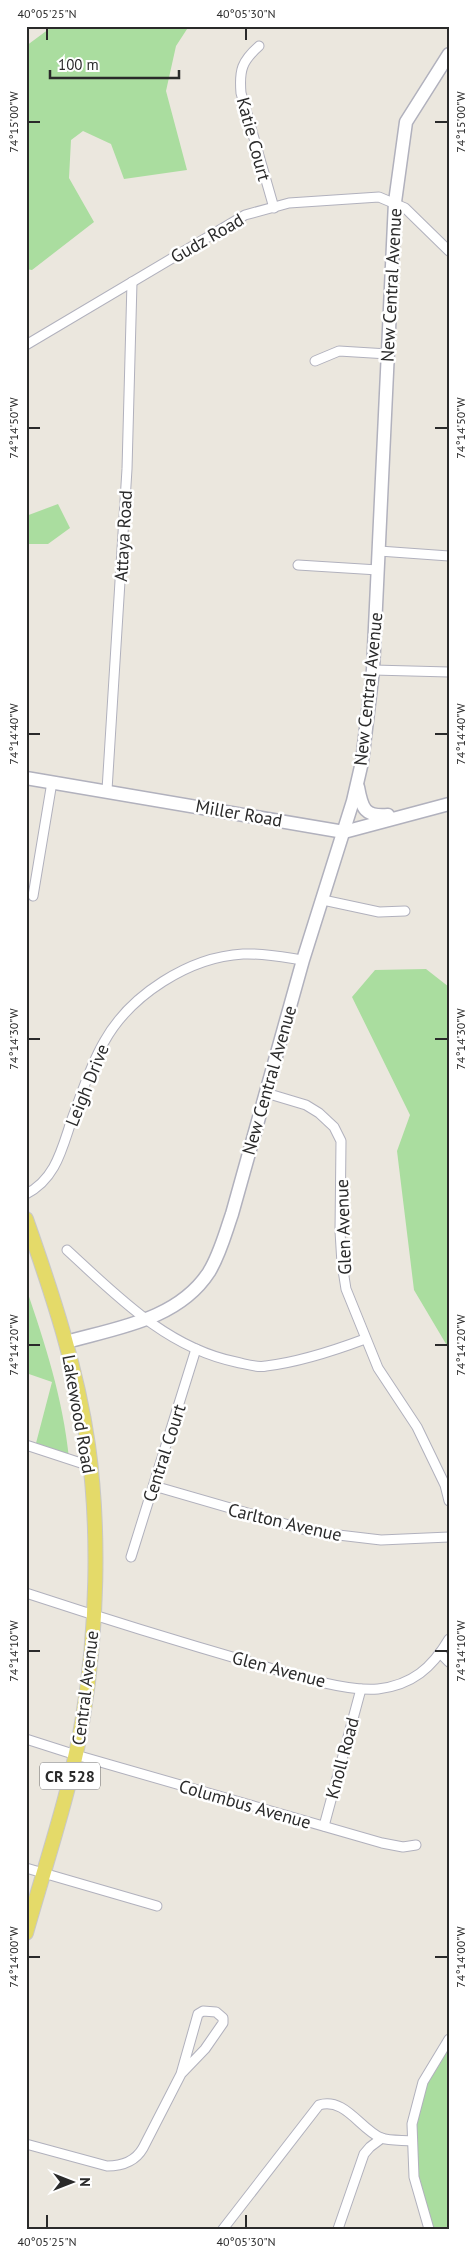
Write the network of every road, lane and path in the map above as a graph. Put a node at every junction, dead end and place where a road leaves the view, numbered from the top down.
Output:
1 (259, 46) dead end
2 (449, 54) edge
3 (395, 202) junction
4 (274, 208) junction
5 (449, 251) edge
6 (132, 282) junction
7 (26, 346) edge
8 (388, 354) junction
9 (315, 361) dead end
10 (378, 551) junction
11 (449, 556) edge
12 (298, 565) dead end
13 (378, 570) junction
14 (373, 670) junction
15 (449, 672) edge
16 (26, 778) edge
17 (52, 782) junction
18 (357, 784) junction
19 (107, 790) junction
20 (449, 804) edge
21 (412, 813) junction
22 (344, 832) junction
23 (33, 896) dead end
24 (323, 900) junction
25 (405, 911) dead end
26 (303, 960) junction
27 (266, 1093) junction
28 (26, 1194) edge
29 (26, 1219) edge
30 (67, 1250) dead end
31 (146, 1320) junction
32 (365, 1339) junction
33 (66, 1342) junction
34 (196, 1349) junction
35 (26, 1445) edge
36 (90, 1466) junction
37 (154, 1486) junction
38 (449, 1501) edge
39 (449, 1537) edge
40 (131, 1557) dead end
41 (26, 1593) edge
42 (94, 1615) junction
43 (449, 1638) edge
44 (440, 1653) junction
45 (449, 1662) edge
46 (361, 1689) junction
47 (26, 1739) edge
48 (76, 1756) junction
49 (324, 1826) junction
50 (416, 1845) dead end
51 (26, 1868) edge
52 (43, 1874) junction
53 (157, 1906) dead end
54 (26, 1933) edge
55 (449, 2038) edge
56 (181, 2074) junction
57 (382, 2138) junction
58 (412, 2141) junction
59 (26, 2144) edge
60 (223, 2229) edge
61 (338, 2229) edge
62 (429, 2229) edge

1 - 4 street, Katie Court
2 - 3 street, New Central Avenue
3 - 4 street, Gudz Road
3 - 5 street, Gudz Road
3 - 8 street, New Central Avenue
4 - 6 street, Gudz Road
6 - 7 street, Gudz Road
6 - 19 street, Attaya Road
8 - 9 street
8 - 10 street, New Central Avenue
10 - 11 street
10 - 13 street, New Central Avenue
12 - 13 street
13 - 14 street, New Central Avenue
14 - 15 street
14 - 18 street, New Central Avenue
16 - 17 street, Miller Road
17 - 19 street, Miller Road
17 - 23 street
18 - 21 street
18 - 22 street, New Central Avenue
19 - 22 street, Miller Road
20 - 21 street, Miller Road
21 - 22 street, Miller Road
22 - 24 street, New Central Avenue
24 - 25 street
24 - 26 street, New Central Avenue
26 - 27 street, New Central Avenue
26 - 28 street, Leigh Drive
27 - 31 street, New Central Avenue
27 - 32 street, Glen Avenue
29 - 33 main road, Lakewood Road / CR 528
30 - 31 street
31 - 33 street, New Central Avenue
31 - 34 street
32 - 34 street
32 - 38 street, Glen Avenue
33 - 36 main road, Lakewood Road / CR 528
34 - 37 street, Central Court
35 - 36 street
36 - 42 main road, Lakewood Road / CR 528
37 - 39 street, Carlton Avenue
37 - 40 street, Central Court
41 - 42 street, Glen Avenue
42 - 46 street, Glen Avenue
42 - 48 main road, Central Avenue / CR 528
43 - 44 street, Glen Avenue
44 - 45 street
44 - 46 street, Glen Avenue
46 - 49 street, Knoll Road
47 - 48 street, Columbus Avenue
48 - 49 street, Columbus Avenue
48 - 52 main road, Central Avenue / CR 528
49 - 50 street, Columbus Avenue
51 - 52 street
52 - 53 street
52 - 54 main road, Central Avenue / CR 528
55 - 58 street
56 - 56 street
56 - 59 street
57 - 58 street
57 - 60 street
57 - 61 street
58 - 62 street

